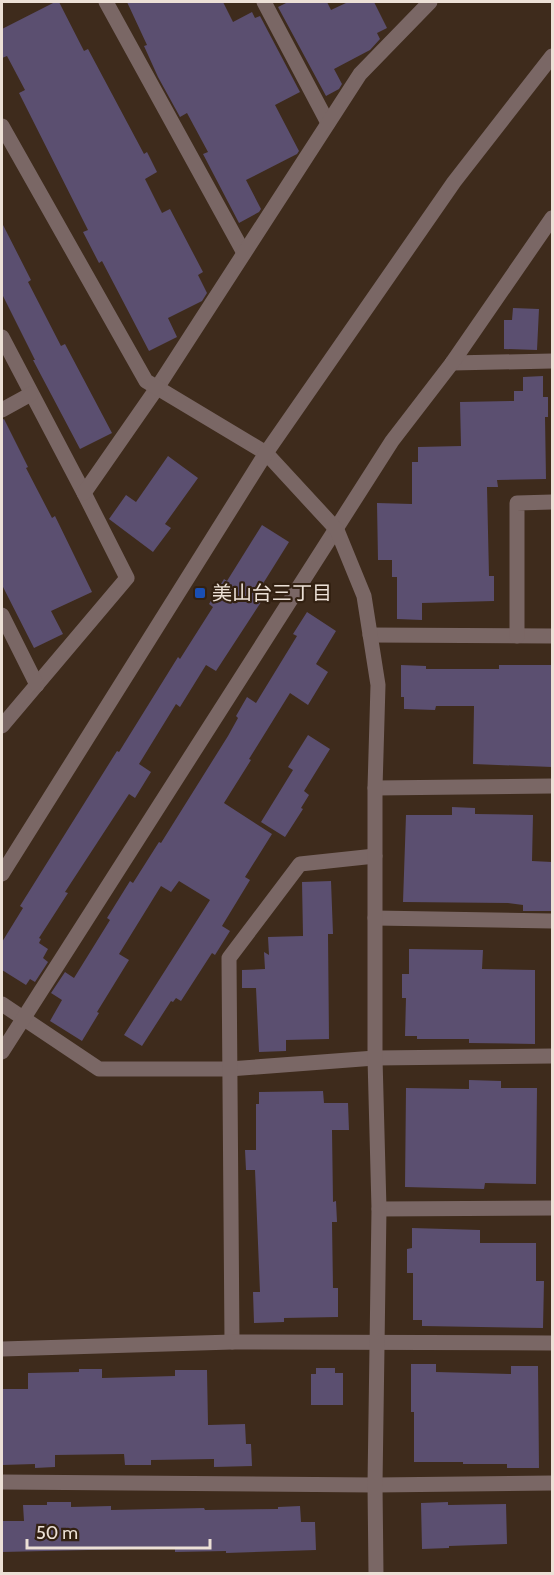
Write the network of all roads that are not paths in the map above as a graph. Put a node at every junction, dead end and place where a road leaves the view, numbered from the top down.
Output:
1 (106, 2) edge
2 (264, 2) edge
3 (427, 3) edge
4 (552, 56) edge
5 (328, 123) junction
6 (2, 126) edge
7 (552, 218) edge
8 (244, 253) junction
9 (2, 337) edge
10 (552, 361) edge
11 (452, 363) junction
12 (157, 388) junction
13 (31, 394) junction
14 (2, 410) edge
15 (266, 453) junction
16 (84, 493) junction
17 (552, 502) edge
18 (336, 529) junction
19 (2, 615) edge
20 (370, 635) junction
21 (517, 636) junction
22 (552, 636) edge
23 (37, 685) junction
24 (2, 726) edge
25 (552, 786) edge
26 (375, 788) junction
27 (375, 856) junction
28 (2, 874) edge
29 (375, 918) junction
30 (552, 921) edge
31 (2, 1004) edge
32 (23, 1018) junction
33 (2, 1052) edge
34 (552, 1056) edge
35 (375, 1058) junction
36 (229, 1069) junction
37 (552, 1208) edge
38 (379, 1209) junction
39 (232, 1342) junction
40 (377, 1344) junction
41 (552, 1344) edge
42 (2, 1349) edge
43 (2, 1482) edge
44 (552, 1483) edge
45 (375, 1485) junction
46 (376, 1574) edge

1 - 8 street
2 - 5 street
3 - 5 street
4 - 15 street
5 - 8 street
6 - 12 street
7 - 11 street
8 - 12 street
9 - 13 street
10 - 11 street
11 - 18 street
12 - 15 street
12 - 16 street
13 - 14 street
13 - 16 street
15 - 18 street
15 - 28 street
16 - 23 street
17 - 21 street
18 - 20 street
18 - 32 street
19 - 23 street
20 - 21 street
20 - 26 street
21 - 22 street
23 - 24 street
25 - 26 street
26 - 27 street
27 - 29 street
27 - 36 street
29 - 30 street
29 - 35 street
31 - 32 street
32 - 33 street
32 - 36 street
34 - 35 street
35 - 36 street
35 - 38 street
36 - 39 street
37 - 38 street
38 - 40 street
39 - 40 street
39 - 42 street
40 - 41 street
40 - 45 street
43 - 45 street
44 - 45 street
45 - 46 street

